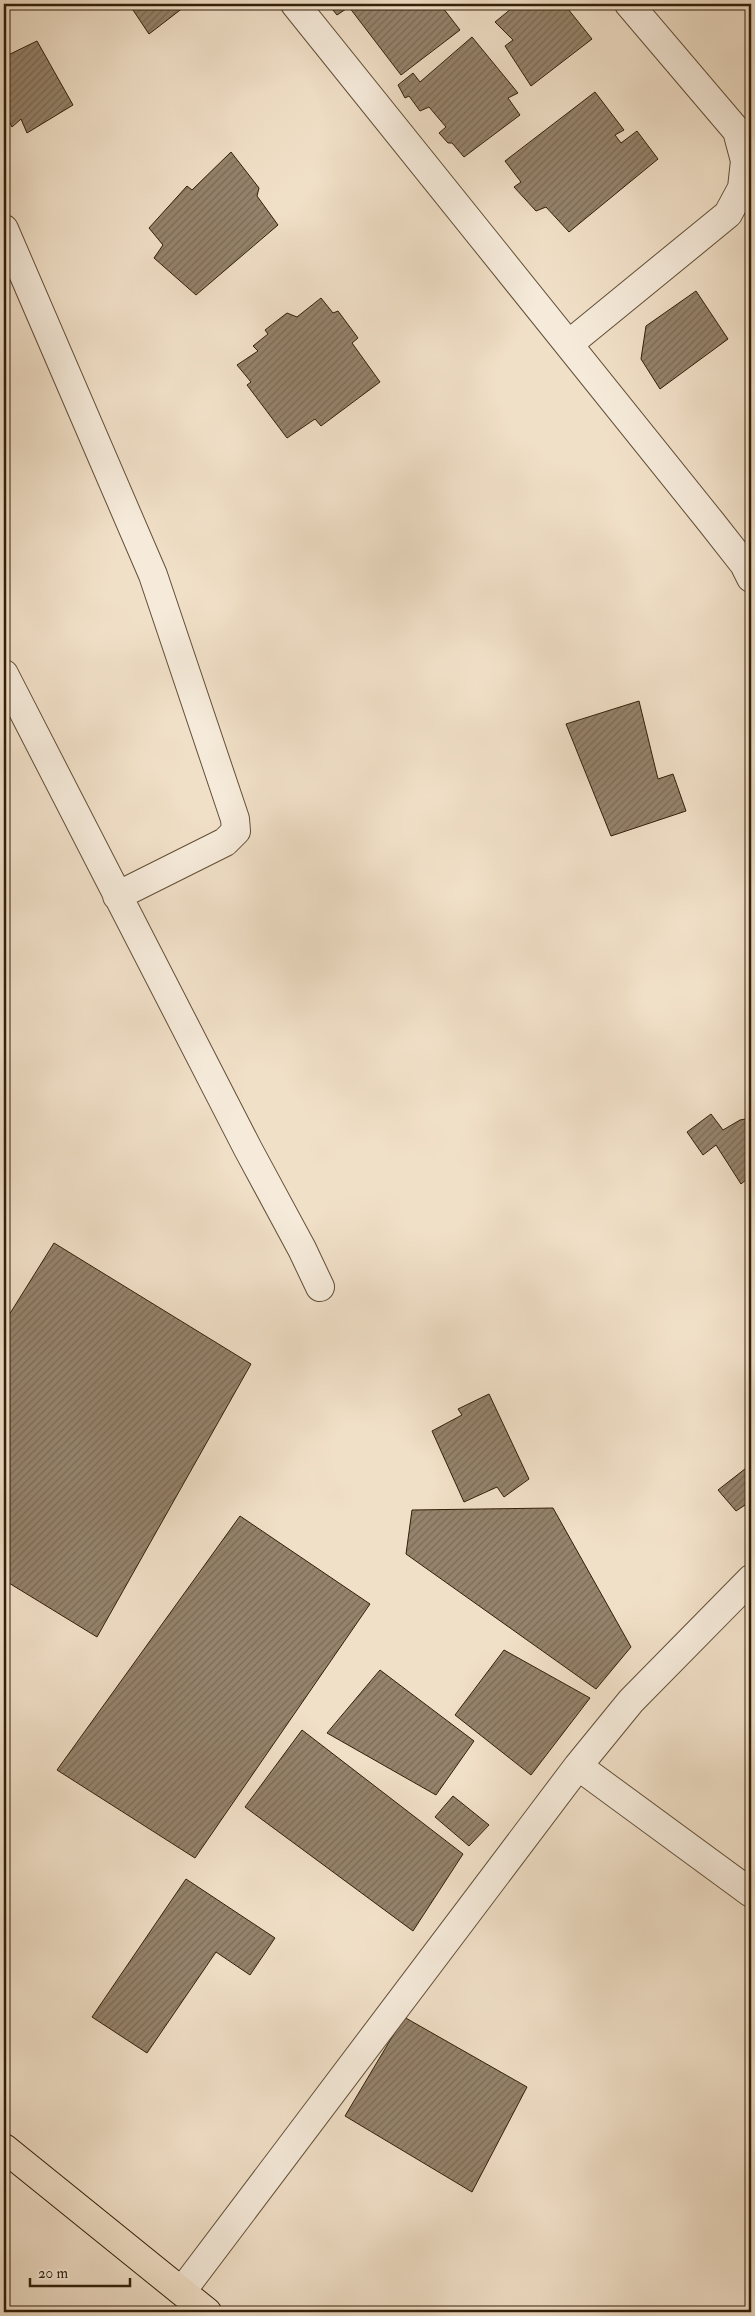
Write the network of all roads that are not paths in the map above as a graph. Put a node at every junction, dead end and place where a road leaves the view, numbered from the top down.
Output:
1 (295, 4) edge
2 (629, 4) edge
3 (4, 229) edge
4 (569, 344) junction
5 (751, 578) edge
6 (4, 674) edge
7 (117, 896) junction
8 (320, 1287) dead end
9 (751, 1579) edge
10 (578, 1766) junction
11 (751, 1893) edge
12 (4, 2148) edge
13 (182, 2291) junction
14 (207, 2312) edge

1 - 4 street
2 - 4 street
3 - 7 street
4 - 5 street
6 - 7 street
7 - 8 street
9 - 10 street
10 - 11 street
10 - 13 street
12 - 13 main road
13 - 14 main road

